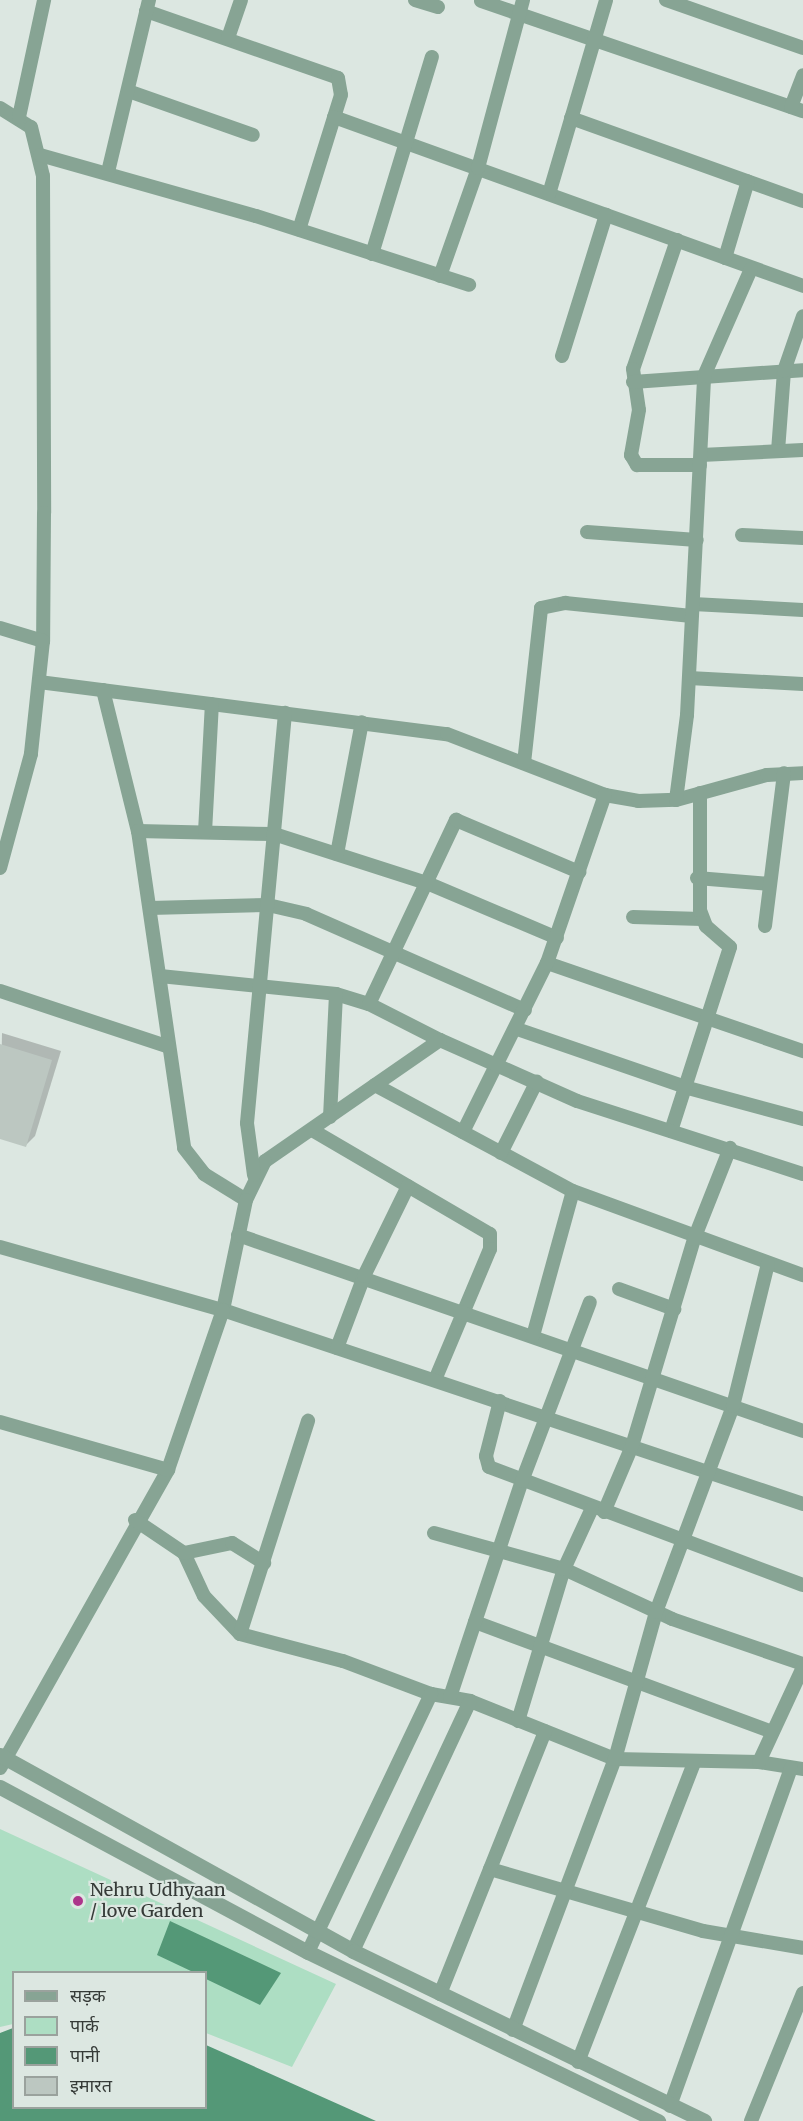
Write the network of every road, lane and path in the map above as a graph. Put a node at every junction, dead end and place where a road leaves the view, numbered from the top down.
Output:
1 (44, 0) edge
2 (241, 0) edge
3 (416, 0) edge
4 (481, 0) edge
5 (523, 0) edge
6 (606, 0) edge
7 (666, 0) edge
8 (147, 6) edge
9 (438, 7) dead end
10 (518, 14) junction
11 (596, 37) junction
12 (228, 38) junction
13 (803, 48) edge
14 (432, 57) dead end
15 (803, 75) edge
16 (130, 92) junction
17 (0, 108) edge
18 (797, 109) edge
19 (19, 117) junction
20 (334, 117) junction
21 (571, 118) junction
22 (253, 135) dead end
23 (406, 143) junction
24 (40, 155) junction
25 (478, 168) junction
26 (108, 172) junction
27 (748, 181) junction
28 (549, 194) junction
29 (803, 201) edge
30 (606, 215) junction
31 (299, 230) junction
32 (677, 240) junction
33 (372, 254) junction
34 (725, 258) junction
35 (752, 269) junction
36 (440, 276) junction
37 (469, 285) dead end
38 (803, 286) edge
39 (803, 316) edge
40 (562, 356) dead end
41 (803, 370) edge
42 (784, 371) junction
43 (704, 376) junction
44 (633, 382) junction
45 (803, 450) edge
46 (778, 451) junction
47 (700, 460) junction
48 (587, 532) dead end
49 (742, 535) dead end
50 (803, 538) edge
51 (697, 540) junction
52 (692, 610) junction
53 (803, 610) edge
54 (0, 627) edge
55 (43, 641) junction
56 (689, 678) junction
57 (39, 682) junction
58 (803, 684) edge
59 (103, 690) junction
60 (212, 704) junction
61 (285, 713) junction
62 (362, 722) junction
63 (524, 763) junction
64 (784, 773) junction
65 (803, 773) edge
66 (700, 794) junction
67 (605, 795) junction
68 (676, 800) junction
69 (138, 831) junction
70 (204, 832) junction
71 (274, 834) junction
72 (337, 854) junction
73 (0, 868) edge
74 (579, 872) junction
75 (697, 878) junction
76 (427, 883) junction
77 (770, 884) junction
78 (268, 905) junction
79 (150, 908) junction
80 (633, 917) dead end
81 (702, 919) junction
82 (765, 926) dead end
83 (557, 938) junction
84 (395, 952) junction
85 (547, 963) junction
86 (160, 976) junction
87 (261, 984) junction
88 (0, 991) edge
89 (336, 994) junction
90 (369, 1004) junction
91 (525, 1010) junction
92 (709, 1020) junction
93 (517, 1029) junction
94 (440, 1040) junction
95 (169, 1047) junction
96 (803, 1050) edge
97 (500, 1063) junction
98 (537, 1081) junction
99 (375, 1084) junction
100 (688, 1088) junction
101 (330, 1118) junction
102 (803, 1119) edge
103 (312, 1130) junction
104 (671, 1131) junction
105 (463, 1132) junction
106 (730, 1148) junction
107 (501, 1153) junction
108 (803, 1174) edge
109 (254, 1175) junction
110 (408, 1186) junction
111 (573, 1191) junction
112 (246, 1200) junction
113 (238, 1235) junction
114 (694, 1239) junction
115 (0, 1247) edge
116 (768, 1264) junction
117 (803, 1275) edge
118 (364, 1276) junction
119 (619, 1289) dead end
120 (590, 1302) dead end
121 (674, 1308) junction
122 (223, 1310) junction
123 (462, 1310) junction
124 (533, 1336) junction
125 (337, 1347) junction
126 (572, 1350) junction
127 (652, 1378) junction
128 (435, 1380) junction
129 (500, 1401) junction
130 (733, 1406) junction
131 (546, 1417) junction
132 (308, 1421) dead end
133 (0, 1422) edge
134 (803, 1431) edge
135 (632, 1446) junction
136 (168, 1470) junction
137 (705, 1470) junction
138 (522, 1481) junction
139 (803, 1504) edge
140 (598, 1510) junction
141 (135, 1520) junction
142 (434, 1533) dead end
143 (681, 1539) junction
144 (498, 1551) junction
145 (184, 1552) junction
146 (264, 1563) junction
147 (564, 1569) junction
148 (803, 1585) edge
149 (656, 1612) junction
150 (474, 1622) junction
151 (240, 1634) junction
152 (544, 1647) junction
153 (803, 1666) edge
154 (633, 1681) junction
155 (431, 1694) junction
156 (450, 1697) junction
157 (470, 1701) junction
158 (518, 1720) junction
159 (545, 1731) junction
160 (772, 1732) junction
161 (615, 1759) junction
162 (2, 1760) edge
163 (759, 1762) junction
164 (694, 1763) junction
165 (797, 1769) edge
166 (0, 1786) edge
167 (490, 1869) junction
168 (565, 1893) junction
169 (636, 1912) junction
170 (318, 1932) junction
171 (731, 1936) junction
172 (803, 1948) edge
173 (353, 1951) junction
174 (308, 1952) junction
175 (803, 1993) edge
176 (440, 1994) junction
177 (513, 2030) junction
178 (578, 2062) junction
179 (670, 2106) junction
180 (658, 2121) edge
181 (704, 2121) edge
182 (751, 2121) edge

1 - 19 street
2 - 12 street
3 - 9 street
4 - 10 street
5 - 10 street
6 - 11 street
7 - 13 street
8 - 12 street
8 - 16 street
10 - 11 street
10 - 25 street
11 - 18 street
11 - 21 street
12 - 20 street
14 - 23 street
15 - 18 street
16 - 22 street
16 - 26 street
17 - 19 street
19 - 24 street
20 - 23 street
20 - 31 street
21 - 27 street
21 - 28 street
23 - 25 street
23 - 33 street
24 - 26 street
24 - 55 street
25 - 28 street
25 - 36 street
26 - 31 street
27 - 29 street
27 - 34 street
28 - 30 street
30 - 32 street
30 - 40 street
31 - 33 street
32 - 34 street
32 - 44 street
33 - 36 street
34 - 35 street
35 - 38 street
35 - 43 street
36 - 37 street
39 - 42 street
41 - 42 street
42 - 43 street
42 - 46 street
43 - 44 street
43 - 47 street
44 - 47 street
45 - 46 street
46 - 47 street
47 - 51 street
48 - 51 street
49 - 50 street
51 - 52 street
52 - 53 street
52 - 56 street
52 - 63 street
54 - 55 street
55 - 57 street
56 - 58 street
56 - 68 street
57 - 59 street
57 - 73 street
59 - 60 street
59 - 69 street
60 - 61 street
60 - 70 street
61 - 62 street
61 - 71 street
62 - 63 street
62 - 72 street
63 - 67 street
64 - 65 street
64 - 66 street
64 - 77 street
66 - 68 street
66 - 75 street
67 - 68 street
67 - 74 street
69 - 70 street
69 - 79 street
70 - 71 street
71 - 72 street
71 - 78 street
72 - 76 street
74 - 76 street
74 - 83 street
75 - 77 street
75 - 81 street
76 - 83 street
76 - 84 street
77 - 82 street
78 - 79 street
78 - 84 street
78 - 87 street
79 - 86 street
80 - 81 street
81 - 92 street
83 - 85 street
84 - 90 street
84 - 91 street
85 - 91 street
85 - 92 street
86 - 87 street
86 - 95 street
87 - 89 street
87 - 109 street
88 - 95 street
89 - 90 street
89 - 101 street
90 - 94 street
91 - 93 street
92 - 96 street
92 - 100 street
93 - 97 street
93 - 100 street
94 - 97 street
94 - 99 street
95 - 112 street
97 - 98 street
97 - 105 street
98 - 104 street
98 - 107 street
99 - 101 street
99 - 105 street
100 - 102 street
100 - 104 street
101 - 103 street
103 - 109 street
103 - 110 street
104 - 106 street
105 - 107 street
106 - 108 street
106 - 114 street
107 - 111 street
109 - 112 street
110 - 118 street
110 - 123 street
111 - 114 street
111 - 124 street
112 - 113 street
113 - 118 street
113 - 122 street
114 - 116 street
114 - 121 street
115 - 122 street
116 - 117 street
116 - 130 street
118 - 123 street
118 - 125 street
119 - 121 street
120 - 126 street
121 - 127 street
122 - 125 street
122 - 136 street
123 - 124 street
123 - 128 street
124 - 126 street
125 - 128 street
126 - 127 street
126 - 131 street
127 - 130 street
127 - 135 street
128 - 129 street
129 - 131 street
129 - 138 street
130 - 134 street
130 - 137 street
131 - 135 street
131 - 138 street
132 - 146 street
133 - 136 street
135 - 137 street
135 - 140 street
136 - 141 street
137 - 139 street
137 - 143 street
138 - 140 street
138 - 144 street
140 - 143 street
140 - 147 street
141 - 145 street
141 - 162 street
142 - 144 street
143 - 148 street
143 - 149 street
144 - 147 street
144 - 150 street
145 - 146 street
145 - 151 street
146 - 151 street
147 - 149 street
147 - 152 street
149 - 153 street
149 - 154 street
150 - 152 street
150 - 156 street
151 - 155 street
152 - 154 street
152 - 158 street
153 - 160 street
154 - 160 street
154 - 161 street
155 - 156 street
155 - 170 street
156 - 157 street
157 - 158 street
157 - 173 street
158 - 159 street
159 - 161 street
159 - 167 street
160 - 163 street
161 - 164 street
161 - 168 street
162 - 170 street
163 - 164 street
163 - 165 street
164 - 169 street
165 - 171 street
166 - 174 street
167 - 168 street
167 - 176 street
168 - 169 street
168 - 177 street
169 - 171 street
169 - 178 street
170 - 173 street
170 - 174 street
171 - 172 street
171 - 179 street
173 - 176 street
174 - 180 street
175 - 182 street
176 - 177 street
177 - 178 street
178 - 179 street
179 - 181 street

